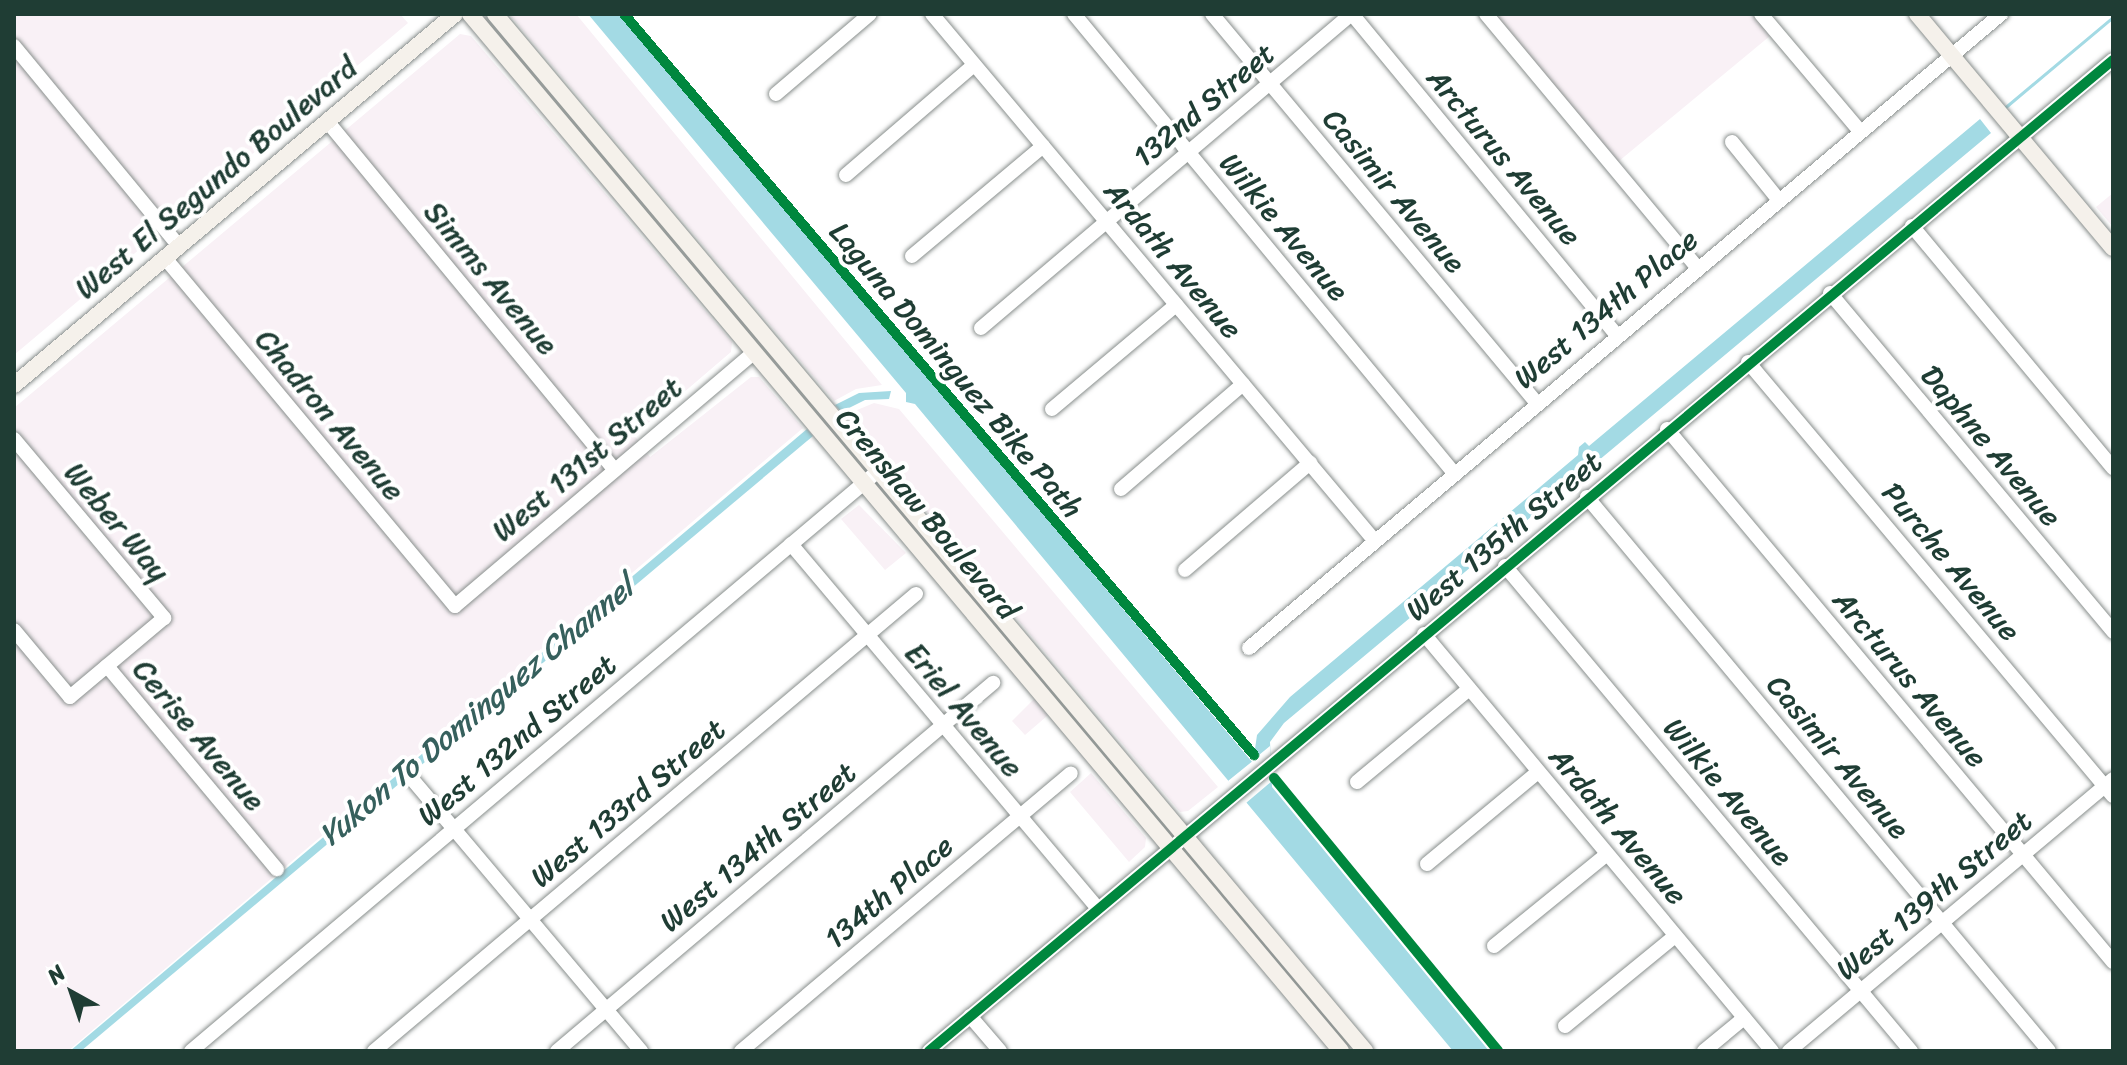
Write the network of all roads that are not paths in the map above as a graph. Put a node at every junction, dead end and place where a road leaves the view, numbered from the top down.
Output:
1 (455, 14) edge
2 (470, 14) edge
3 (495, 14) edge
4 (870, 14) edge
5 (932, 14) edge
6 (1074, 14) edge
7 (1212, 14) edge
8 (1351, 14) edge
9 (1486, 14) edge
10 (1761, 14) edge
11 (1917, 14) edge
12 (2001, 14) edge
13 (14, 46) edge
14 (1952, 55) junction
15 (2113, 60) edge
16 (974, 65) junction
17 (1269, 83) junction
18 (776, 94) dead end
19 (327, 121) junction
20 (1860, 131) junction
21 (2019, 137) junction
22 (1732, 142) dead end
23 (1043, 146) junction
24 (1188, 152) junction
25 (846, 175) dead end
26 (1778, 199) junction
27 (1106, 222) junction
28 (1912, 226) junction
29 (179, 246) junction
30 (2113, 248) edge
31 (912, 256) dead end
32 (165, 258) junction
33 (1697, 267) junction
34 (1830, 293) junction
35 (1176, 305) junction
36 (981, 328) dead end
37 (1616, 334) junction
38 (768, 341) junction
39 (754, 352) junction
40 (1748, 362) junction
41 (1243, 384) junction
42 (14, 385) edge
43 (1536, 402) junction
44 (1052, 409) dead end
45 (1667, 429) junction
46 (14, 439) edge
47 (1310, 463) junction
48 (2113, 468) edge
49 (614, 469) junction
50 (878, 471) junction
51 (1454, 473) junction
52 (864, 482) junction
53 (1121, 489) dead end
54 (1587, 497) junction
55 (1374, 540) junction
56 (791, 544) junction
57 (1505, 566) junction
58 (1185, 570) dead end
59 (916, 594) dead end
60 (455, 606) joint
61 (14, 630) edge
62 (2113, 632) edge
63 (1424, 634) junction
64 (868, 635) junction
65 (1249, 648) dead end
66 (107, 666) junction
67 (993, 683) dead end
68 (1469, 689) junction
69 (942, 725) junction
70 (1538, 772) junction
71 (1071, 773) dead end
72 (412, 779) dead end
73 (1357, 782) dead end
74 (2110, 787) edge
75 (1019, 817) junction
76 (453, 828) junction
77 (1183, 837) junction
78 (1169, 848) junction
79 (1606, 855) junction
80 (2023, 855) junction
81 (1427, 864) dead end
82 (277, 869) dead end
83 (1097, 908) junction
84 (530, 919) junction
85 (1942, 922) junction
86 (1675, 936) junction
87 (1274, 944) junction
88 (1494, 946) dead end
89 (1261, 955) junction
90 (2113, 962) edge
91 (1860, 990) junction
92 (606, 1010) junction
93 (970, 1016) junction
94 (1744, 1018) junction
95 (1565, 1026) dead end
96 (191, 1051) edge
97 (374, 1051) edge
98 (557, 1051) edge
99 (641, 1051) edge
100 (741, 1051) edge
101 (929, 1051) edge
102 (1000, 1051) edge
103 (1341, 1051) edge
104 (1365, 1051) edge
105 (1704, 1051) edge
106 (1772, 1051) edge
107 (1789, 1051) edge
108 (1911, 1051) edge
109 (2049, 1051) edge

1 - 19 main road, West El Segundo Boulevard
2 - 39 main road, Crenshaw Boulevard
3 - 38 main road, Crenshaw Boulevard
4 - 18 street
5 - 16 street, Ardath Avenue
6 - 24 street, Wilkie Avenue
7 - 17 street, Casimir Avenue
8 - 17 street, 132nd Street
8 - 37 street, Arcturus Avenue
9 - 33 street
10 - 20 street
11 - 14 main road
12 - 14 street, West 134th Place
13 - 29 street
14 - 20 street, West 134th Place
14 - 21 main road
15 - 21 street, West 135th Street
16 - 23 street, Ardath Avenue
16 - 25 street
17 - 24 street, 132nd Street
17 - 43 street, Casimir Avenue
19 - 29 main road, West El Segundo Boulevard
19 - 49 street, Simms Avenue
20 - 26 street, West 134th Place
21 - 28 street, West 135th Street
21 - 30 main road
22 - 26 street
23 - 27 street, Ardath Avenue
23 - 31 street
24 - 27 street, 132nd Street
24 - 51 street, Wilkie Avenue
26 - 33 street, West 134th Place
27 - 35 street, Ardath Avenue
27 - 36 street, 132nd Street
28 - 34 street, West 135th Street
28 - 48 street
29 - 32 main road, West El Segundo Boulevard
32 - 42 main road, West El Segundo Boulevard
32 - 60 street, Chadron Avenue
33 - 37 street, West 134th Place
34 - 40 street, West 135th Street
34 - 62 street, Daphne Avenue
35 - 41 street, Ardath Avenue
35 - 44 street
37 - 43 street, West 134th Place
38 - 39 main road
38 - 50 main road, Crenshaw Boulevard
39 - 49 street, West 131st Street
39 - 52 main road, Crenshaw Boulevard
40 - 45 street, West 135th Street
40 - 74 street, Purche Avenue
41 - 47 street, Ardath Avenue
41 - 53 street
43 - 51 street, West 134th Place
45 - 54 street, West 135th Street
45 - 80 street, Arcturus Avenue
46 - 66 street, Weber Way
47 - 55 street, Ardath Avenue
47 - 58 street
49 - 60 street, West 131st Street
50 - 52 street, West 132nd Street
50 - 77 main road, Crenshaw Boulevard
51 - 55 street, West 134th Place
52 - 56 street, West 132nd Street
52 - 78 main road, Crenshaw Boulevard
54 - 57 street, West 135th Street
54 - 85 street, Casimir Avenue
55 - 65 street, West 134th Place
56 - 64 street, Eriel Avenue
56 - 76 street, West 132nd Street
57 - 63 street, West 135th Street
57 - 91 street, Wilkie Avenue
59 - 64 street, West 133rd Street
61 - 66 street, Cerise Avenue
63 - 68 street, Ardath Avenue
63 - 77 street, West 135th Street
64 - 69 street, Eriel Avenue
64 - 84 street, West 133rd Street
66 - 82 street, Cerise Avenue
67 - 69 street, West 134th Street
68 - 70 street, Ardath Avenue
68 - 73 street
69 - 75 street, Eriel Avenue
69 - 92 street, West 134th Street
70 - 79 street, Ardath Avenue
70 - 81 street
71 - 75 street, 134th Place
72 - 76 street
74 - 80 street, West 139th Street
75 - 83 street, Eriel Avenue
75 - 100 street, 134th Place
76 - 84 street
76 - 96 street, West 132nd Street
77 - 78 street, West 135th Street
77 - 87 main road, Crenshaw Boulevard
78 - 83 street, West 135th Street
78 - 89 main road, Crenshaw Boulevard
79 - 86 street, Ardath Avenue
79 - 88 street
80 - 85 street, West 139th Street
80 - 90 street, Arcturus Avenue
83 - 93 street, West 135th Street
84 - 92 street
84 - 97 street, West 133rd Street
85 - 91 street, West 139th Street
85 - 109 street, Casimir Avenue
86 - 94 street, Ardath Avenue
86 - 95 street
87 - 89 main road
87 - 104 main road, Crenshaw Boulevard
89 - 103 main road, Crenshaw Boulevard
91 - 107 street, West 139th Street
91 - 108 street, Wilkie Avenue
92 - 98 street, West 134th Street
92 - 99 street
93 - 101 street, West 135th Street
93 - 102 street
94 - 105 street
94 - 106 street, Ardath Avenue

